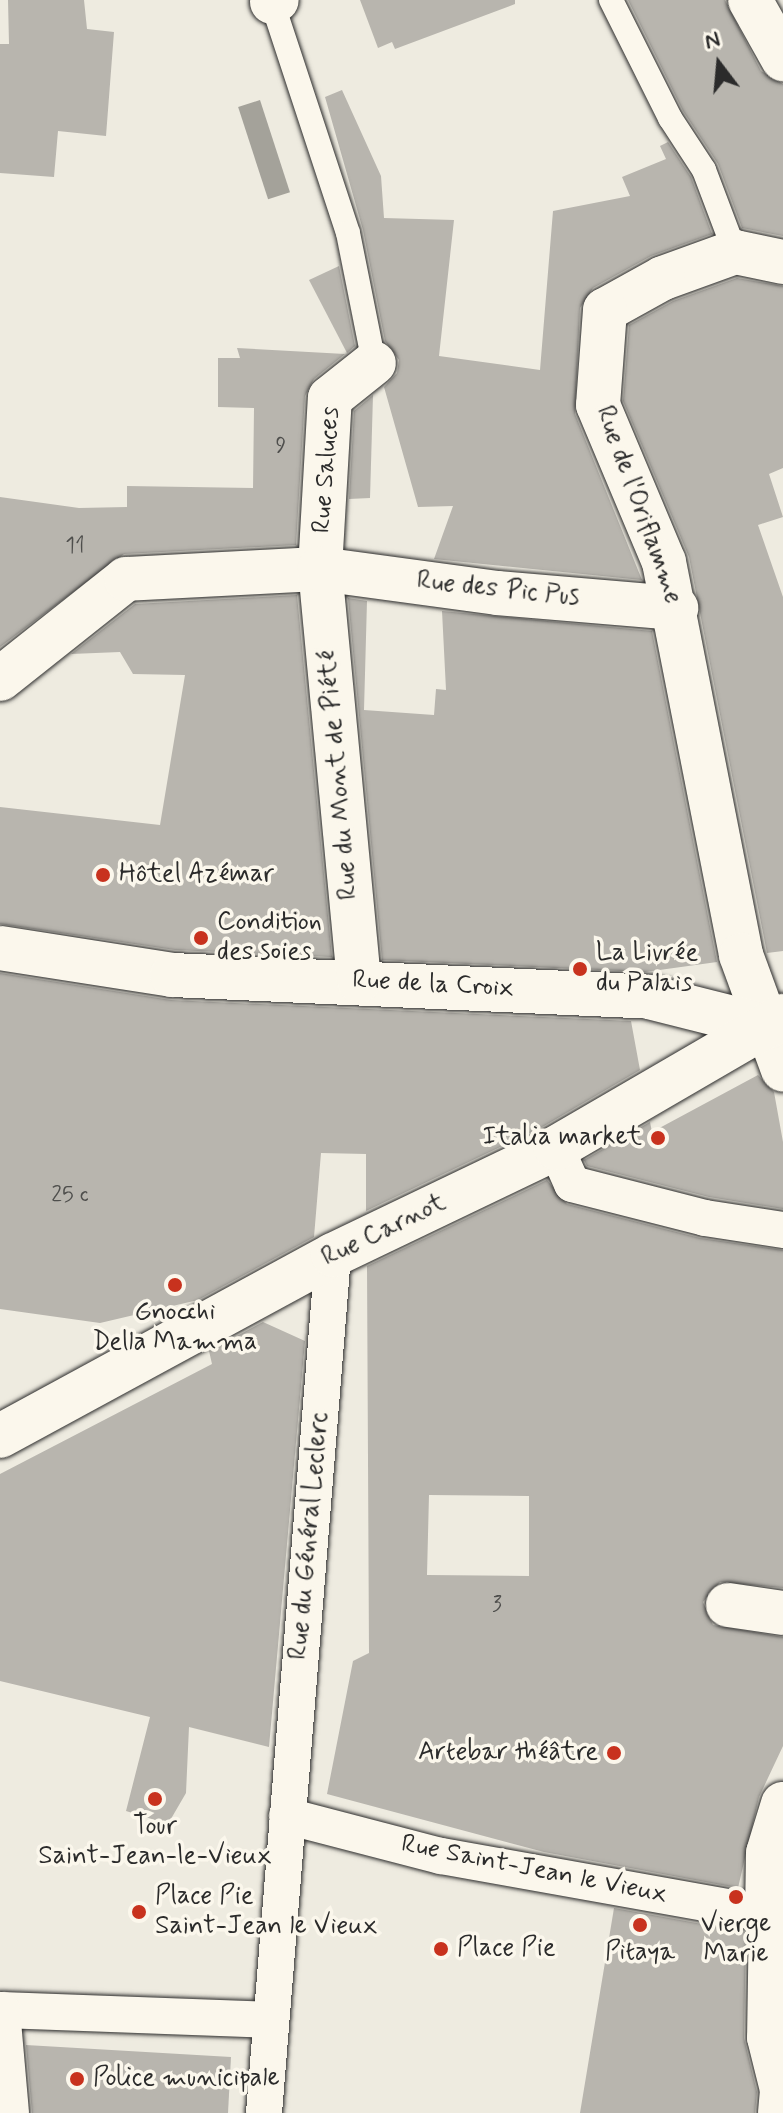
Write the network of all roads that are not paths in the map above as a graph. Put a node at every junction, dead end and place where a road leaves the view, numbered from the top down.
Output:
1 (611, 0) edge
2 (750, 0) edge
3 (267, 1) edge
4 (783, 59) edge
5 (735, 252) junction
6 (783, 262) edge
7 (374, 363) joint
8 (320, 569) junction
9 (676, 608) junction
10 (0, 679) edge
11 (0, 948) edge
12 (359, 981) junction
13 (776, 1022) edge
14 (783, 1070) edge
15 (556, 1148) junction
16 (783, 1230) edge
17 (333, 1255) junction
18 (0, 1436) edge
19 (728, 1605) dead end
20 (783, 1613) edge
21 (783, 1804) edge
22 (287, 1816) junction
23 (775, 1916) edge
24 (1, 2010) edge
25 (270, 2020) junction
26 (11, 2113) edge
27 (264, 2113) edge
28 (776, 2113) edge

1 - 5 lane
2 - 4 street
3 - 7 lane, Rue Saluces
5 - 6 street
5 - 9 street, Rue de l'Oriflamme
7 - 8 street, Rue Saluces
8 - 9 street, Rue des Pic Pus
8 - 10 street, Rue Saluces
8 - 12 street, Rue du Mont de Piété
9 - 13 street, Rue de l'Oriflamme
11 - 12 street, Rue de la Croix
12 - 13 street, Rue de la Croix
13 - 14 street, Rue de l'Oriflamme
13 - 15 street, Rue Carnot
15 - 16 street
15 - 17 street, Rue Carnot
17 - 18 street, Rue Carnot
17 - 22 street, Rue du Général Leclerc
19 - 20 street
21 - 23 street
22 - 23 street, Rue Saint-Jean le Vieux
22 - 25 street, Rue du Général Leclerc
23 - 28 street
24 - 25 street
24 - 26 street
25 - 27 street, Rue du Général Leclerc

